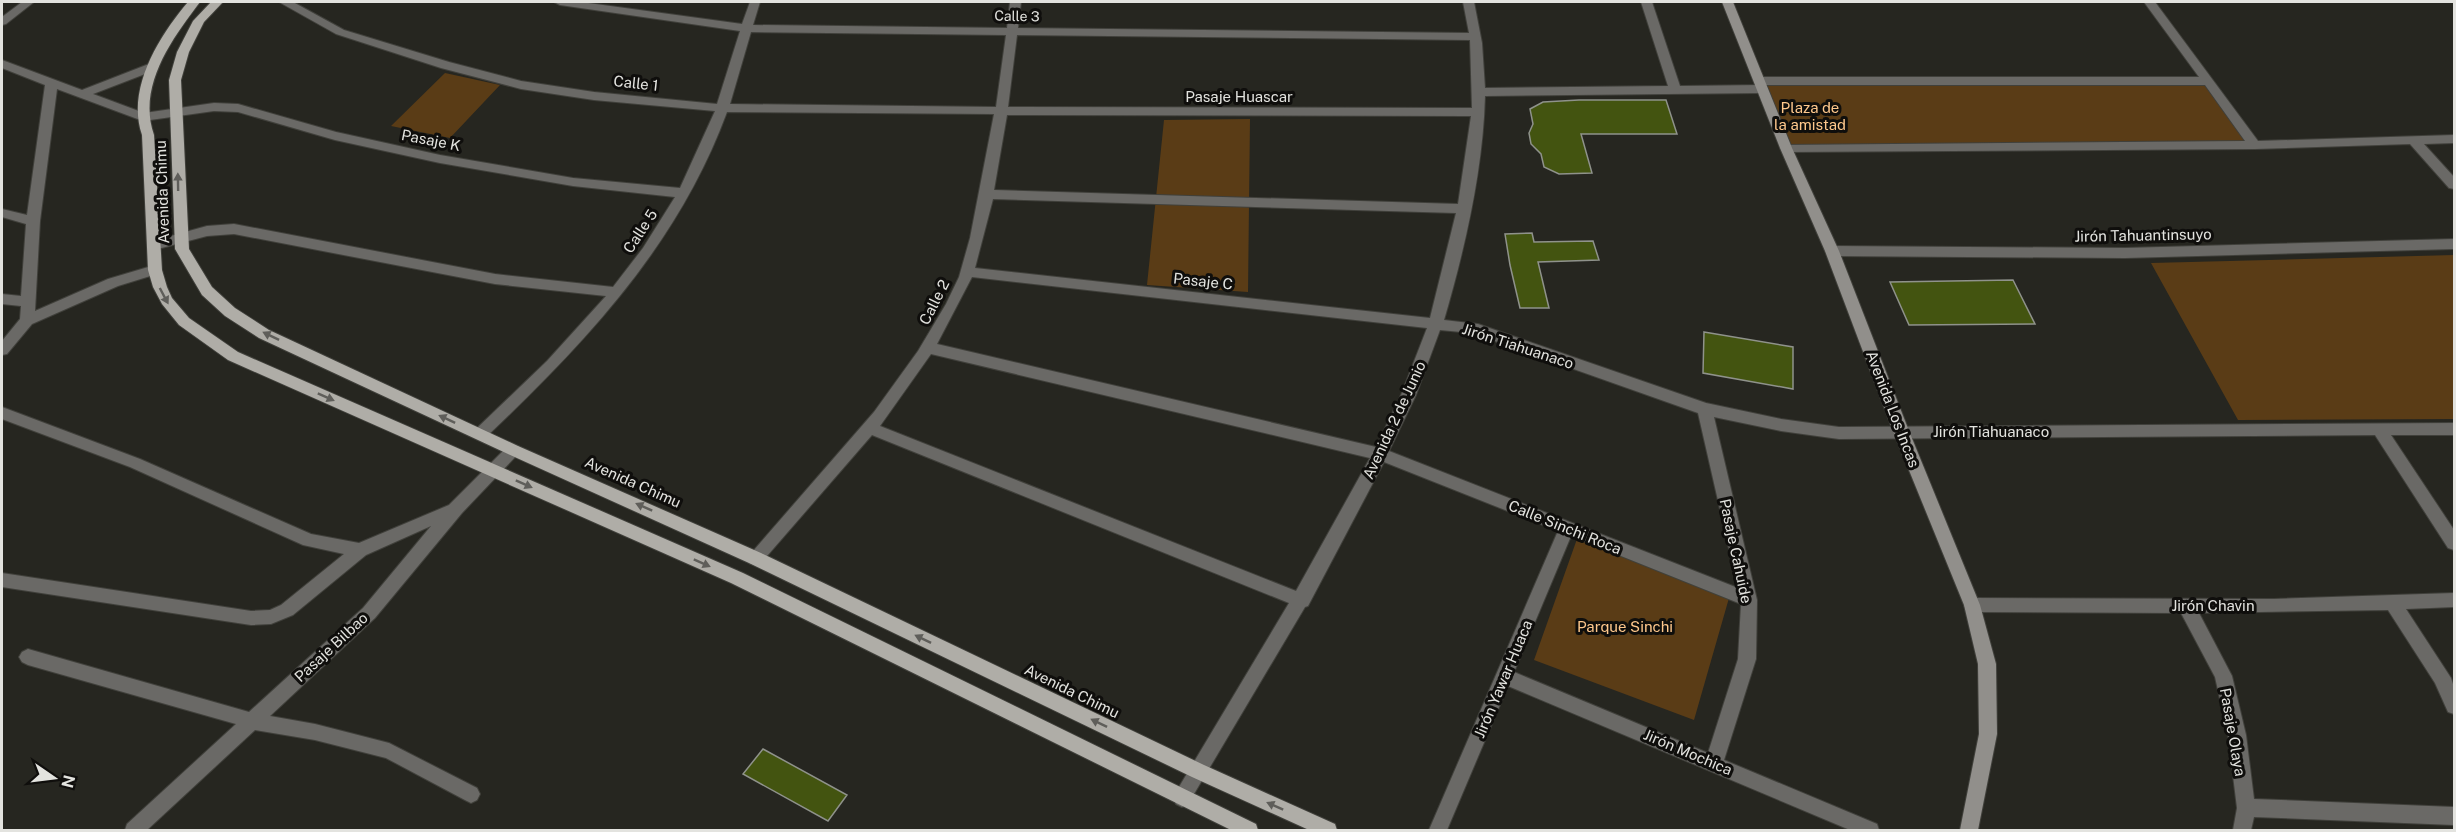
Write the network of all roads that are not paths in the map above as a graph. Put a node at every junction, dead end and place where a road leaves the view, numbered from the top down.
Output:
1 (27, 2) edge
2 (194, 2) edge
3 (217, 2) edge
4 (285, 2) edge
5 (560, 2) edge
6 (755, 2) edge
7 (1016, 2) edge
8 (1469, 2) edge
9 (1647, 2) edge
10 (1727, 2) edge
11 (2150, 2) edge
12 (2, 22) edge
13 (746, 28) junction
14 (1012, 31) junction
15 (1475, 37) junction
16 (2, 64) edge
17 (154, 66) junction
18 (2208, 81) junction
19 (51, 85) junction
20 (1761, 85) junction
21 (1675, 89) junction
22 (1480, 92) junction
23 (82, 94) junction
24 (722, 108) junction
25 (1000, 111) junction
26 (1478, 112) junction
27 (176, 114) junction
28 (143, 117) junction
29 (2454, 139) edge
30 (2415, 142) junction
31 (2254, 145) junction
32 (1786, 148) junction
33 (2454, 185) edge
34 (684, 193) junction
35 (986, 194) junction
36 (1463, 209) junction
37 (2, 213) edge
38 (33, 221) junction
39 (180, 236) junction
40 (2454, 244) edge
41 (154, 245) junction
42 (1832, 251) junction
43 (155, 270) junction
44 (968, 272) junction
45 (618, 292) junction
46 (2, 299) edge
47 (27, 302) junction
48 (27, 320) junction
49 (1436, 323) junction
50 (929, 348) junction
51 (2, 351) edge
52 (1705, 409) junction
53 (2, 414) edge
54 (870, 428) junction
55 (2379, 429) junction
56 (2454, 429) edge
57 (1901, 431) junction
58 (480, 434) junction
59 (513, 450) junction
60 (1380, 454) junction
61 (493, 471) junction
62 (456, 508) junction
63 (1567, 528) junction
64 (2454, 543) edge
65 (360, 550) junction
66 (755, 558) junction
67 (2, 580) edge
68 (1749, 600) junction
69 (2454, 600) edge
70 (1302, 601) junction
71 (2393, 603) junction
72 (1972, 605) junction
73 (2186, 606) junction
74 (28, 657) dead end
75 (1505, 676) junction
76 (2454, 706) edge
77 (253, 721) junction
78 (1714, 762) junction
79 (1198, 771) junction
80 (471, 794) dead end
81 (1182, 798) junction
82 (2246, 808) junction
83 (2454, 816) edge
84 (135, 831) edge
85 (1249, 831) edge
86 (1328, 831) edge
87 (1438, 831) edge
88 (1870, 831) edge
89 (1969, 831) edge
90 (2242, 831) edge

1 - 12 street
2 - 17 main road, Avenida Chimu
3 - 27 main road, Avenida Chimu
4 - 24 street, Calle 1
5 - 13 street, Calle 3
6 - 13 street, Calle 5
7 - 14 street, Calle 2
8 - 15 street, Avenida 2 de Junio
9 - 21 street
10 - 20 street, Avenida Los Incas
11 - 18 street
13 - 14 street, Calle 3
13 - 24 street, Calle 5
14 - 15 street, Calle 3
14 - 25 street, Calle 2
15 - 22 street, Avenida 2 de Junio
16 - 19 street
17 - 23 street
17 - 28 main road, Avenida Chimu
18 - 20 street
18 - 31 street
19 - 23 street
19 - 38 street
20 - 21 street
20 - 32 street, Avenida Los Incas
21 - 22 street
22 - 26 street, Avenida 2 de Junio
23 - 28 street
24 - 25 street, Calle 1
24 - 34 street, Calle 5
25 - 26 street, Pasaje Huascar
25 - 35 street, Calle 2
26 - 36 street, Avenida 2 de Junio
27 - 28 street, Pasaje K
27 - 34 street, Pasaje K
39 -> 27 main road, Avenida Chimu
28 - 41 main road, Avenida Chimu
29 - 30 street
30 - 31 street
30 - 33 street
31 - 32 street
32 - 42 street, Avenida Los Incas
34 - 45 street, Calle 5
35 - 36 street
35 - 44 street, Calle 2
36 - 49 street, Avenida 2 de Junio
37 - 38 street
38 - 47 street
39 - 41 street
39 - 45 street
58 -> 39 main road, Avenida Chimu
40 - 42 street, Jirón Tahuantinsuyo
41 - 43 main road, Avenida Chimu
42 - 57 street, Avenida Los Incas
43 - 48 street
43 -> 61 main road, Avenida Chimu
44 - 49 street, Pasaje C
44 - 50 street, Calle 2
45 - 58 street, Calle 5
46 - 47 street
47 - 48 street
48 - 51 street
49 - 52 street, Jirón Tiahuanaco
49 - 60 street, Avenida 2 de Junio
50 - 54 street, Calle 2
50 - 60 street, Calle Sinchi Roca
52 - 57 street, Jirón Tiahuanaco
52 - 68 street, Pasaje Cahuide
53 - 65 street
54 - 66 street, Calle 2
54 - 70 street
55 - 56 street, Jirón Tiahuanaco
55 - 57 street, Jirón Tiahuanaco
55 - 64 street
57 - 72 street, Avenida Los Incas
58 - 59 main road, Avenida Chimu
59 - 61 street, Pasaje Bilbao
66 -> 59 main road, Avenida Chimu
60 - 63 street, Calle Sinchi Roca
60 - 70 street, Avenida 2 de Junio
61 - 62 street, Pasaje Bilbao
61 -> 81 main road, Avenida Chimu
62 - 65 street
62 - 77 street, Pasaje Bilbao
63 - 68 street, Calle Sinchi Roca
63 - 75 street, Jirón Yawar Huaca
65 - 67 street
79 -> 66 main road, Avenida Chimu
68 - 78 street, Pasaje Cahuide
69 - 71 street, Jirón Chavin
70 - 79 street, Avenida 2 de Junio
71 - 73 street, Jirón Chavin
71 - 76 street
72 - 73 street, Jirón Chavin
72 - 89 street, Avenida Los Incas
73 - 82 street, Pasaje Olaya
74 - 77 street
75 - 78 street, Jirón Mochica
75 - 87 street, Jirón Yawar Huaca
77 - 80 street
77 - 84 street, Pasaje Bilbao
78 - 88 street, Jirón Mochica
79 - 81 street, Avenida 2 de Junio
86 -> 79 main road, Avenida Chimu
81 - 85 main road, Avenida Chimu
82 - 83 street
82 - 90 street, Pasaje Olaya

